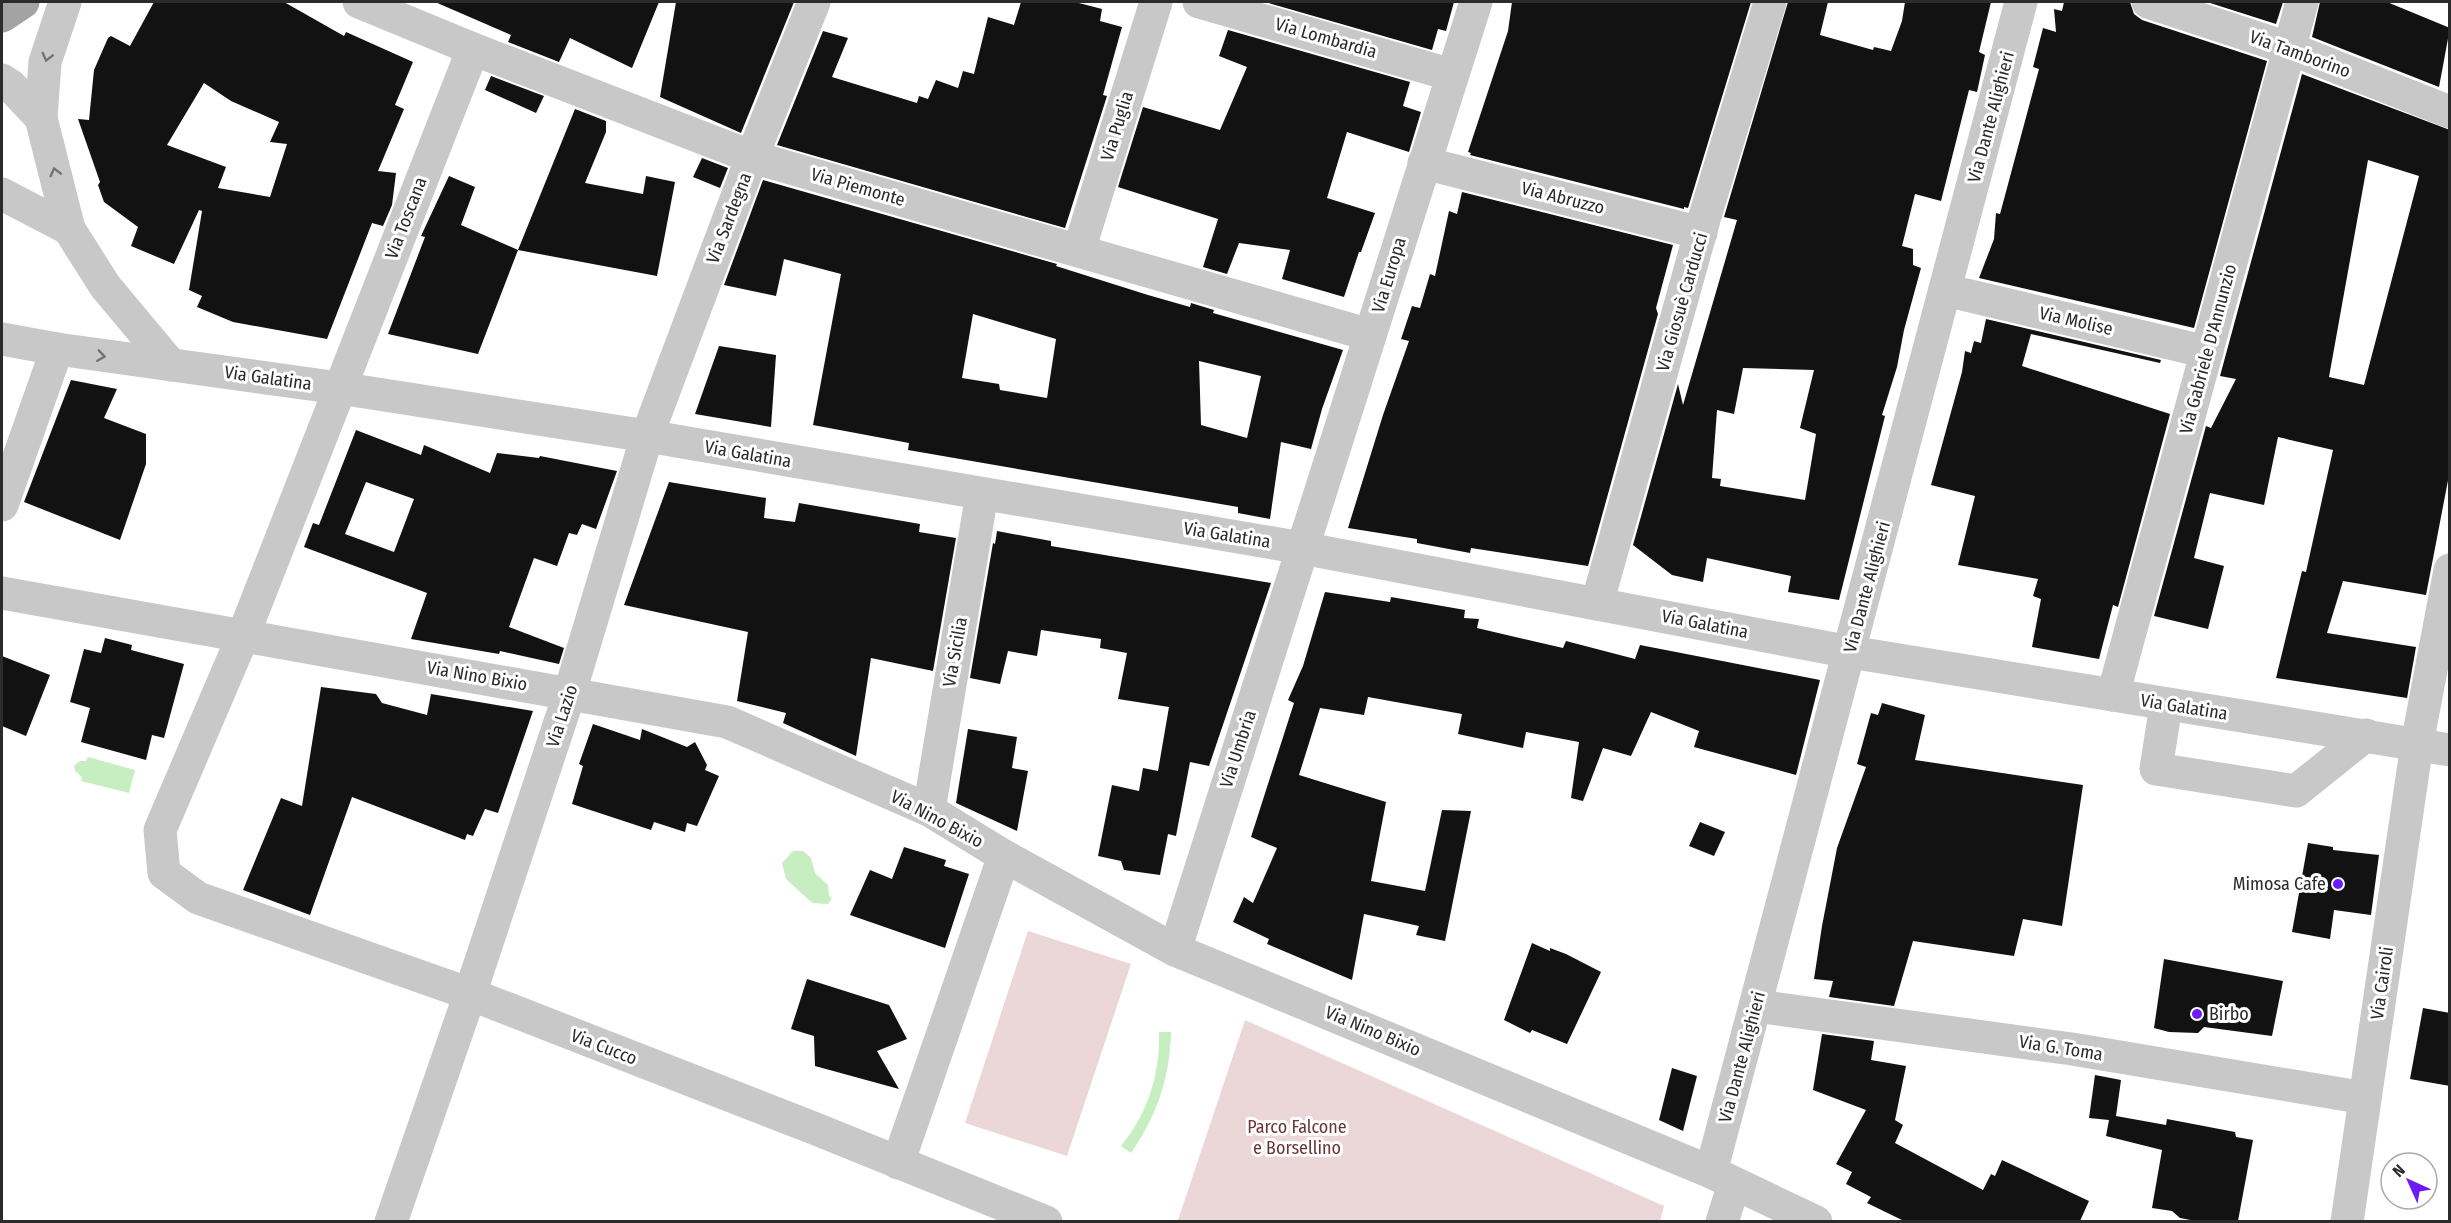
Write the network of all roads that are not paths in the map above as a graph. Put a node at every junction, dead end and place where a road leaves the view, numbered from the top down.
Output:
1 (23, 2) edge
2 (65, 2) edge
3 (359, 2) edge
4 (814, 2) edge
5 (1156, 2) edge
6 (1199, 2) edge
7 (1476, 2) edge
8 (1770, 2) edge
9 (2021, 2) edge
10 (2148, 2) edge
11 (2302, 2) edge
12 (2, 16) edge
13 (472, 49) junction
14 (2290, 49) junction
15 (1452, 75) junction
16 (2, 80) edge
17 (2450, 112) edge
18 (41, 118) junction
19 (752, 157) junction
20 (1424, 163) junction
21 (2, 194) edge
22 (69, 229) junction
23 (1701, 233) junction
24 (1079, 250) junction
25 (1946, 290) junction
26 (1370, 335) junction
27 (2, 339) edge
28 (57, 349) junction
29 (2207, 352) junction
30 (171, 366) junction
31 (339, 388) junction
32 (646, 436) junction
33 (982, 494) junction
34 (2, 505) edge
35 (1302, 548) junction
36 (2450, 570) edge
37 (2, 592) edge
38 (1597, 604) junction
39 (243, 636) junction
40 (1850, 652) junction
41 (570, 692) junction
42 (2113, 695) junction
43 (2166, 705) junction
44 (2366, 735) junction
45 (2417, 744) junction
46 (2450, 750) edge
47 (929, 810) junction
48 (1004, 856) junction
49 (164, 873) joint
50 (1174, 950) junction
51 (470, 994) junction
52 (1756, 1006) junction
53 (2365, 1098) junction
54 (898, 1163) junction
55 (1723, 1178) junction
56 (391, 1221) edge
57 (1046, 1221) edge
58 (1722, 1221) edge
59 (1816, 1221) edge
60 (2347, 1221) edge

1 - 12 main road
2 -> 18 street
3 - 13 street, Via Piemonte
4 - 19 street, Via Sardegna
5 - 24 street, Via Puglia
6 - 15 street, Via Lombardia
7 - 15 street, Via Europa
8 - 23 street, Via Giosuè Carducci
9 - 25 street, Via Dante Alighieri
10 - 14 street, Via Tamborino
11 - 14 street, Via Gabriele D'Annunzio
13 - 19 street, Via Piemonte
13 - 31 street, Via Toscana
14 - 17 street, Via Tamborino
14 - 29 street, Via Gabriele D'Annunzio
15 - 20 street, Via Europa
16 - 18 street
22 -> 18 street
19 - 24 street, Via Piemonte
19 - 32 street, Via Sardegna
20 - 23 street, Via Abruzzo
20 - 26 street, Via Europa
21 - 22 street
22 - 30 street
23 - 38 street, Via Giosuè Carducci
24 - 26 street, Via Piemonte
25 - 29 street, Via Molise
25 - 40 street, Via Dante Alighieri
26 - 35 street, Via Europa
27 - 28 street, Via Galatina
28 -> 30 street, Via Galatina
28 - 34 street
29 - 42 street, Via Gabriele D'Annunzio
30 - 31 street, Via Galatina
31 - 32 street, Via Galatina
31 - 39 street, Via Toscana
32 - 33 street, Via Galatina
32 - 41 street, Via Lazio
33 - 35 street, Via Galatina
33 - 47 street, Via Sicilia
35 - 38 street, Via Galatina
35 - 50 street, Via Umbria
36 - 45 street, Via Cairoli
37 - 39 street, Via Nino Bixio
38 - 40 street, Via Galatina
39 - 41 street, Via Nino Bixio
39 - 49 street, Via Toscana
40 - 42 street, Via Galatina
40 - 52 street, Via Dante Alighieri
41 - 47 street, Via Nino Bixio
41 - 51 street, Via Lazio
42 - 43 street, Via Galatina
43 - 44 street, Via Galatina
43 - 44 street
44 - 45 street, Via Galatina
45 - 46 street, Via Galatina
45 - 53 street, Via Cairoli
47 - 48 street, Via Nino Bixio
48 - 50 street, Via Nino Bixio
48 - 54 street
49 - 51 street, Via Cucco
50 - 55 street, Via Nino Bixio
51 - 54 street, Via Cucco
51 - 56 street, Via Lazio
52 - 53 street, Via G. Toma
52 - 55 street, Via Dante Alighieri
53 - 60 street, Via Cairoli
54 - 57 street, Via Cucco
55 - 58 street, Via Dante Alighieri
55 - 59 street, Via Nino Bixio

